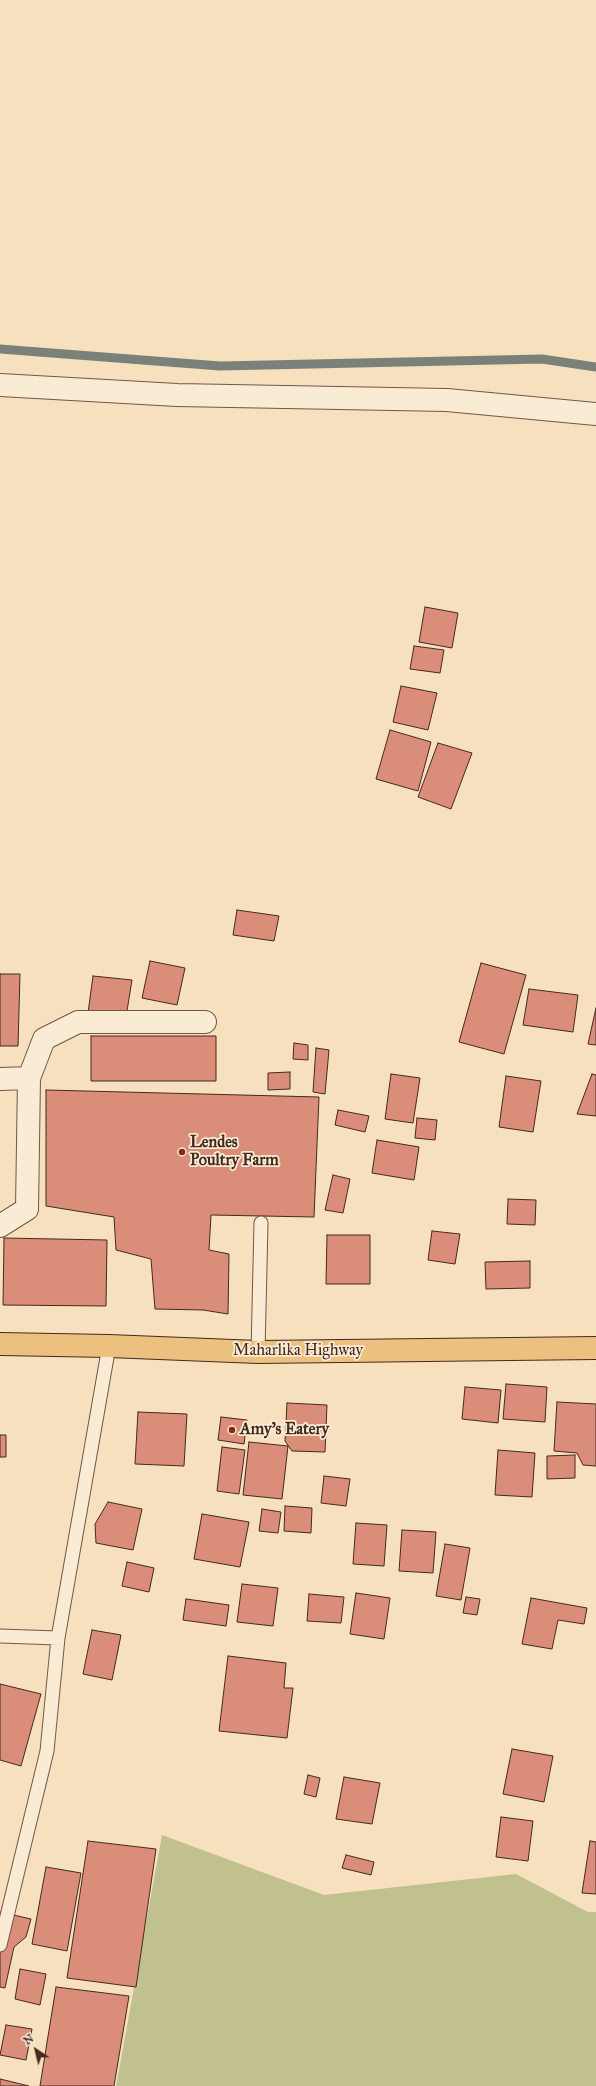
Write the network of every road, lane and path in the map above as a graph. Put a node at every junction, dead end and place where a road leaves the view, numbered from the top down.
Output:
1 (0, 386) edge
2 (596, 414) edge
3 (205, 1022) dead end
4 (29, 1078) junction
5 (0, 1079) edge
6 (261, 1223) dead end
7 (0, 1226) edge
8 (0, 1344) edge
9 (109, 1346) junction
10 (596, 1348) edge
11 (258, 1352) junction
12 (0, 1636) edge
13 (58, 1638) junction
14 (0, 1945) edge

1 - 2 street
3 - 4 street
4 - 5 street
4 - 7 street
6 - 11 lane
8 - 9 highway, Maharlika Highway
9 - 11 highway, Maharlika Highway
9 - 13 lane
10 - 11 highway, Maharlika Highway
12 - 13 lane
13 - 14 lane

